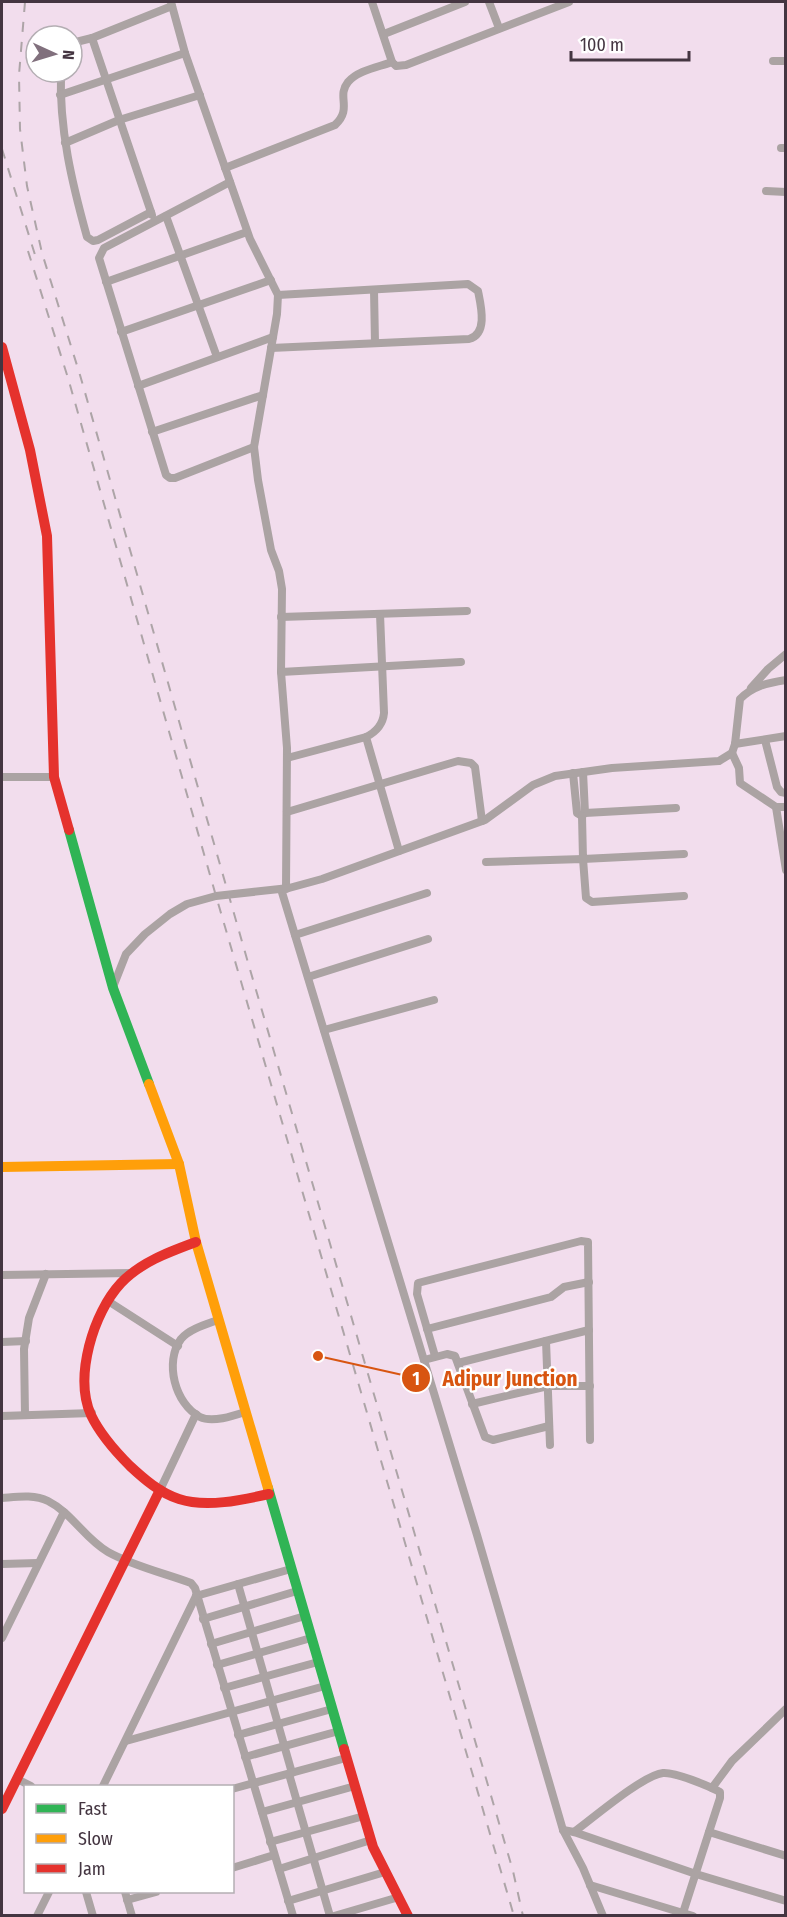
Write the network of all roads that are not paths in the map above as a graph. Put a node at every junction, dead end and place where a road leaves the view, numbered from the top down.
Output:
1 (372, 2) edge
2 (465, 2) edge
3 (489, 2) edge
4 (569, 2) edge
5 (171, 4) edge
6 (499, 28) junction
7 (384, 34) junction
8 (92, 38) junction
9 (84, 40) edge
10 (186, 53) junction
11 (773, 61) dead end
12 (786, 61) edge
13 (392, 62) junction
14 (106, 81) junction
15 (60, 84) edge
16 (60, 95) junction
17 (200, 95) junction
18 (119, 120) junction
19 (65, 143) junction
20 (225, 168) junction
21 (230, 182) junction
22 (766, 191) dead end
23 (786, 192) edge
24 (151, 212) junction
25 (166, 216) junction
26 (155, 222) junction
27 (247, 232) junction
28 (180, 256) junction
29 (271, 280) junction
30 (106, 282) junction
31 (374, 290) junction
32 (278, 295) junction
33 (198, 305) junction
34 (121, 332) junction
35 (273, 337) junction
36 (375, 343) junction
37 (2, 347) edge
38 (271, 348) junction
39 (217, 357) junction
40 (138, 386) junction
41 (263, 395) junction
42 (152, 432) junction
43 (254, 447) junction
44 (467, 611) dead end
45 (380, 614) junction
46 (281, 617) junction
47 (786, 654) edge
48 (461, 662) dead end
49 (382, 667) junction
50 (281, 672) junction
51 (786, 680) edge
52 (750, 689) junction
53 (366, 736) junction
54 (786, 736) edge
55 (765, 740) junction
56 (735, 744) junction
57 (732, 753) junction
58 (287, 758) junction
59 (583, 772) junction
60 (573, 774) junction
61 (2, 777) edge
62 (54, 777) junction
63 (380, 784) junction
64 (786, 793) edge
65 (776, 807) junction
66 (786, 807) edge
67 (676, 808) dead end
68 (287, 812) junction
69 (584, 814) junction
70 (482, 821) junction
71 (783, 842) edge
72 (399, 851) junction
73 (684, 854) dead end
74 (583, 860) junction
75 (486, 862) dead end
76 (786, 870) edge
77 (283, 889) junction
78 (427, 893) dead end
79 (684, 896) dead end
80 (295, 935) junction
81 (428, 939) dead end
82 (308, 977) junction
83 (113, 988) junction
84 (434, 1000) dead end
85 (324, 1030) junction
86 (179, 1164) junction
87 (2, 1167) edge
88 (196, 1242) junction
89 (134, 1273) junction
90 (46, 1274) junction
91 (2, 1275) edge
92 (589, 1282) junction
93 (108, 1301) junction
94 (218, 1320) junction
95 (427, 1329) junction
96 (589, 1330) junction
97 (26, 1341) junction
98 (546, 1341) junction
99 (2, 1342) edge
100 (178, 1346) junction
101 (435, 1356) junction
102 (424, 1359) junction
103 (458, 1363) junction
104 (548, 1386) junction
105 (590, 1386) junction
106 (472, 1404) junction
107 (245, 1412) junction
108 (92, 1413) junction
109 (196, 1414) junction
110 (25, 1415) junction
111 (2, 1416) edge
112 (549, 1426) junction
113 (590, 1440) dead end
114 (550, 1445) dead end
115 (160, 1490) junction
116 (269, 1494) junction
117 (2, 1498) edge
118 (63, 1512) junction
119 (126, 1560) junction
120 (38, 1563) junction
121 (2, 1564) edge
122 (291, 1569) junction
123 (238, 1584) junction
124 (297, 1591) junction
125 (196, 1596) junction
126 (244, 1607) junction
127 (305, 1616) junction
128 (203, 1619) junction
129 (252, 1632) junction
130 (2, 1638) edge
131 (311, 1638) junction
132 (211, 1644) junction
133 (258, 1653) junction
134 (318, 1662) junction
135 (217, 1665) junction
136 (265, 1677) junction
137 (325, 1686) junction
138 (224, 1688) junction
139 (272, 1701) junction
140 (332, 1709) junction
141 (786, 1709) edge
142 (231, 1712) junction
143 (278, 1724) junction
144 (339, 1731) junction
145 (238, 1735) junction
146 (126, 1741) junction
147 (285, 1746) junction
148 (245, 1757) junction
149 (346, 1758) junction
150 (290, 1773) junction
151 (17, 1779) junction
152 (253, 1784) junction
153 (29, 1785) edge
154 (104, 1785) edge
155 (355, 1785) junction
156 (712, 1788) junction
157 (234, 1789) edge
158 (297, 1802) junction
159 (2, 1809) edge
160 (262, 1812) junction
161 (364, 1816) junction
162 (563, 1830) junction
163 (306, 1832) junction
164 (574, 1832) junction
165 (709, 1832) junction
166 (371, 1840) junction
167 (270, 1842) junction
168 (274, 1855) junction
169 (786, 1856) edge
170 (313, 1858) junction
171 (234, 1867) edge
172 (279, 1869) junction
173 (385, 1872) junction
174 (696, 1874) junction
175 (590, 1884) junction
176 (322, 1890) junction
177 (48, 1893) edge
178 (86, 1893) edge
179 (148, 1893) edge
180 (126, 1896) edge
181 (399, 1897) junction
182 (288, 1901) junction
183 (786, 1901) edge
184 (683, 1914) edge
185 (37, 1916) edge
186 (93, 1916) edge
187 (132, 1916) edge
188 (292, 1916) edge
189 (332, 1916) edge
190 (408, 1916) edge
191 (603, 1916) edge
192 (693, 1916) edge

1 - 7 street
2 - 7 street
3 - 6 street
4 - 6 street
5 - 8 street
5 - 10 street
6 - 13 street
7 - 13 street
8 - 9 street
8 - 14 street
10 - 14 street
10 - 17 street
11 - 12 street
13 - 20 street
14 - 16 street
14 - 18 street
15 - 16 street
16 - 19 street
17 - 18 street
17 - 20 street
18 - 19 street
18 - 24 street
19 - 24 street
20 - 21 street
21 - 25 street
21 - 27 street
22 - 23 street
24 - 26 street
25 - 26 street
25 - 28 street
26 - 30 street
27 - 28 street
27 - 29 street
28 - 30 street
28 - 33 street
29 - 32 street
29 - 33 street
30 - 34 street
31 - 32 street
31 - 36 street
31 - 36 street
32 - 35 street
33 - 34 street
33 - 39 street
34 - 40 street
35 - 38 street
35 - 39 street
36 - 38 street
37 - 62 main road
38 - 41 street
39 - 40 street
40 - 42 street
41 - 42 street
41 - 43 street
42 - 43 street
43 - 46 street
44 - 45 street
45 - 46 street
45 - 49 street
46 - 50 street
47 - 52 street
48 - 49 street
49 - 50 street
49 - 53 street
50 - 58 street
51 - 52 street
52 - 56 street
53 - 58 street
53 - 63 street
54 - 55 street
55 - 56 street
55 - 64 street
56 - 57 street
57 - 59 street
57 - 65 street
58 - 68 street
59 - 60 street
59 - 69 street
60 - 69 street
60 - 70 street
61 - 62 street
62 - 83 main road
63 - 68 street
63 - 70 street
63 - 72 street
65 - 66 street
65 - 71 street
67 - 69 street
68 - 77 street
69 - 74 street
70 - 72 street
71 - 76 street
72 - 77 street
73 - 74 street
74 - 75 street
74 - 79 street
77 - 80 street
77 - 83 street
78 - 80 street
80 - 82 street
81 - 82 street
82 - 85 street
83 - 86 main road
84 - 85 street
85 - 102 street
86 - 87 main road
86 - 88 main road
88 - 89 main road
88 - 94 main road
89 - 90 street
89 - 93 main road
90 - 91 street
90 - 97 street
92 - 95 street
92 - 95 street
92 - 96 street
93 - 100 street
93 - 108 main road
94 - 100 street
94 - 107 main road
95 - 101 street
96 - 98 street
96 - 105 street
97 - 99 street
97 - 110 street
98 - 103 street
98 - 104 street
100 - 109 street
101 - 102 street
101 - 103 street
102 - 162 street
103 - 106 street
104 - 105 street
104 - 106 street
104 - 112 street
105 - 113 street
106 - 112 street
107 - 109 street
107 - 116 main road
108 - 110 street
108 - 115 main road
109 - 115 street
110 - 111 street
112 - 114 street
115 - 116 main road
115 - 119 main road
116 - 122 main road
117 - 118 street
118 - 119 street
118 - 120 street
119 - 125 street
119 - 151 main road
120 - 121 street
120 - 130 street
122 - 123 street
122 - 124 main road
123 - 125 street
123 - 126 street
124 - 126 street
124 - 127 main road
125 - 128 street
125 - 146 street
126 - 128 street
126 - 129 street
127 - 129 street
127 - 131 main road
128 - 132 street
129 - 132 street
129 - 133 street
131 - 133 street
131 - 134 main road
132 - 135 street
133 - 135 street
133 - 136 street
134 - 136 street
134 - 137 main road
135 - 138 street
136 - 138 street
136 - 139 street
137 - 139 street
137 - 140 main road
138 - 142 street
139 - 142 street
139 - 143 street
140 - 143 street
140 - 144 main road
141 - 156 street
142 - 145 street
142 - 146 street
143 - 145 street
143 - 147 street
144 - 147 street
144 - 149 main road
145 - 148 street
146 - 154 street
147 - 148 street
147 - 150 street
148 - 152 street
149 - 150 street
149 - 155 main road
150 - 152 street
150 - 158 street
151 - 153 street
151 - 159 main road
152 - 157 street
152 - 160 street
155 - 158 street
155 - 161 main road
156 - 164 street
156 - 165 street
158 - 160 street
158 - 163 street
160 - 167 street
161 - 163 street
161 - 166 main road
162 - 164 street
162 - 175 street
163 - 167 street
163 - 170 street
164 - 174 street
165 - 169 street
165 - 174 street
166 - 170 street
166 - 173 main road
167 - 168 street
168 - 171 street
168 - 172 street
170 - 172 street
170 - 176 street
172 - 182 street
173 - 176 street
173 - 181 main road
174 - 183 street
174 - 184 street
175 - 184 street
175 - 191 street
176 - 182 street
176 - 189 street
177 - 185 street
178 - 186 street
179 - 180 street
180 - 187 street
181 - 189 street
181 - 190 main road
182 - 188 street
184 - 192 street

